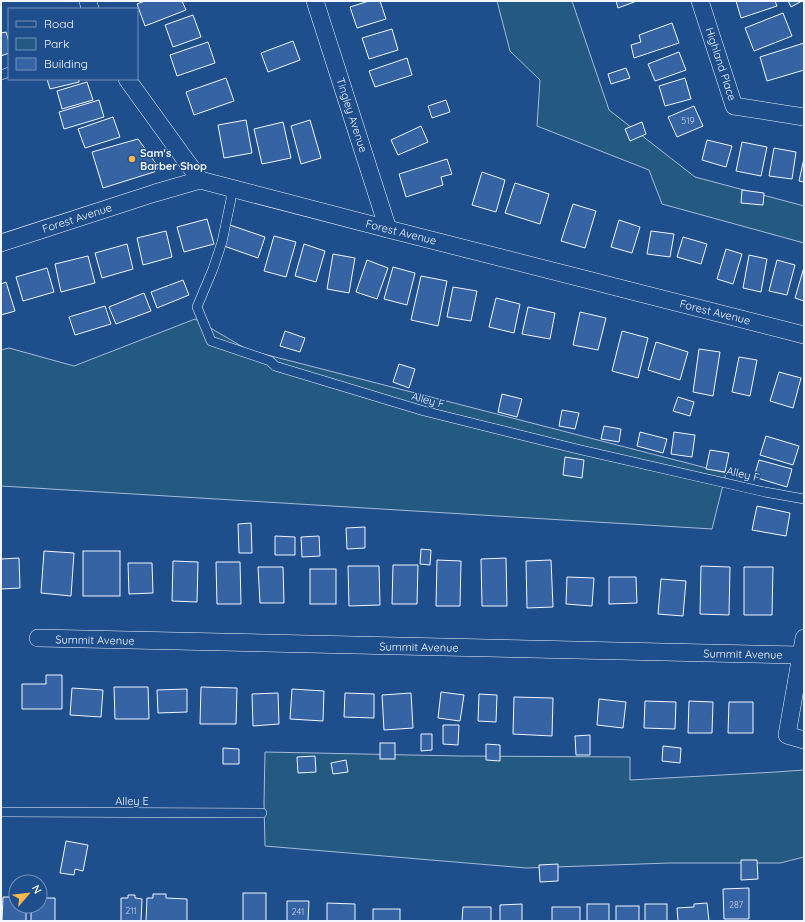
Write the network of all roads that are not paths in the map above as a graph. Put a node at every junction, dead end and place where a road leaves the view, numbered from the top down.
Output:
1 (315, 1) edge
2 (700, 1) edge
3 (128, 80) edge
4 (804, 117) edge
5 (200, 180) junction
6 (230, 187) junction
7 (388, 229) junction
8 (1, 243) edge
9 (804, 335) edge
10 (804, 499) edge
11 (38, 638) dead end
12 (804, 638) edge
13 (801, 655) junction
14 (804, 740) edge
15 (1, 812) edge
16 (262, 813) dead end

1 - 7 street, Tingley Avenue
2 - 4 street, Highland Place
3 - 5 street
5 - 6 street, Forest Avenue
5 - 8 street, Forest Avenue
6 - 7 street, Forest Avenue
6 - 10 lane, Alley F
7 - 9 street, Forest Avenue
11 - 13 street, Summit Avenue
12 - 13 street
13 - 14 street
15 - 16 lane, Alley E

